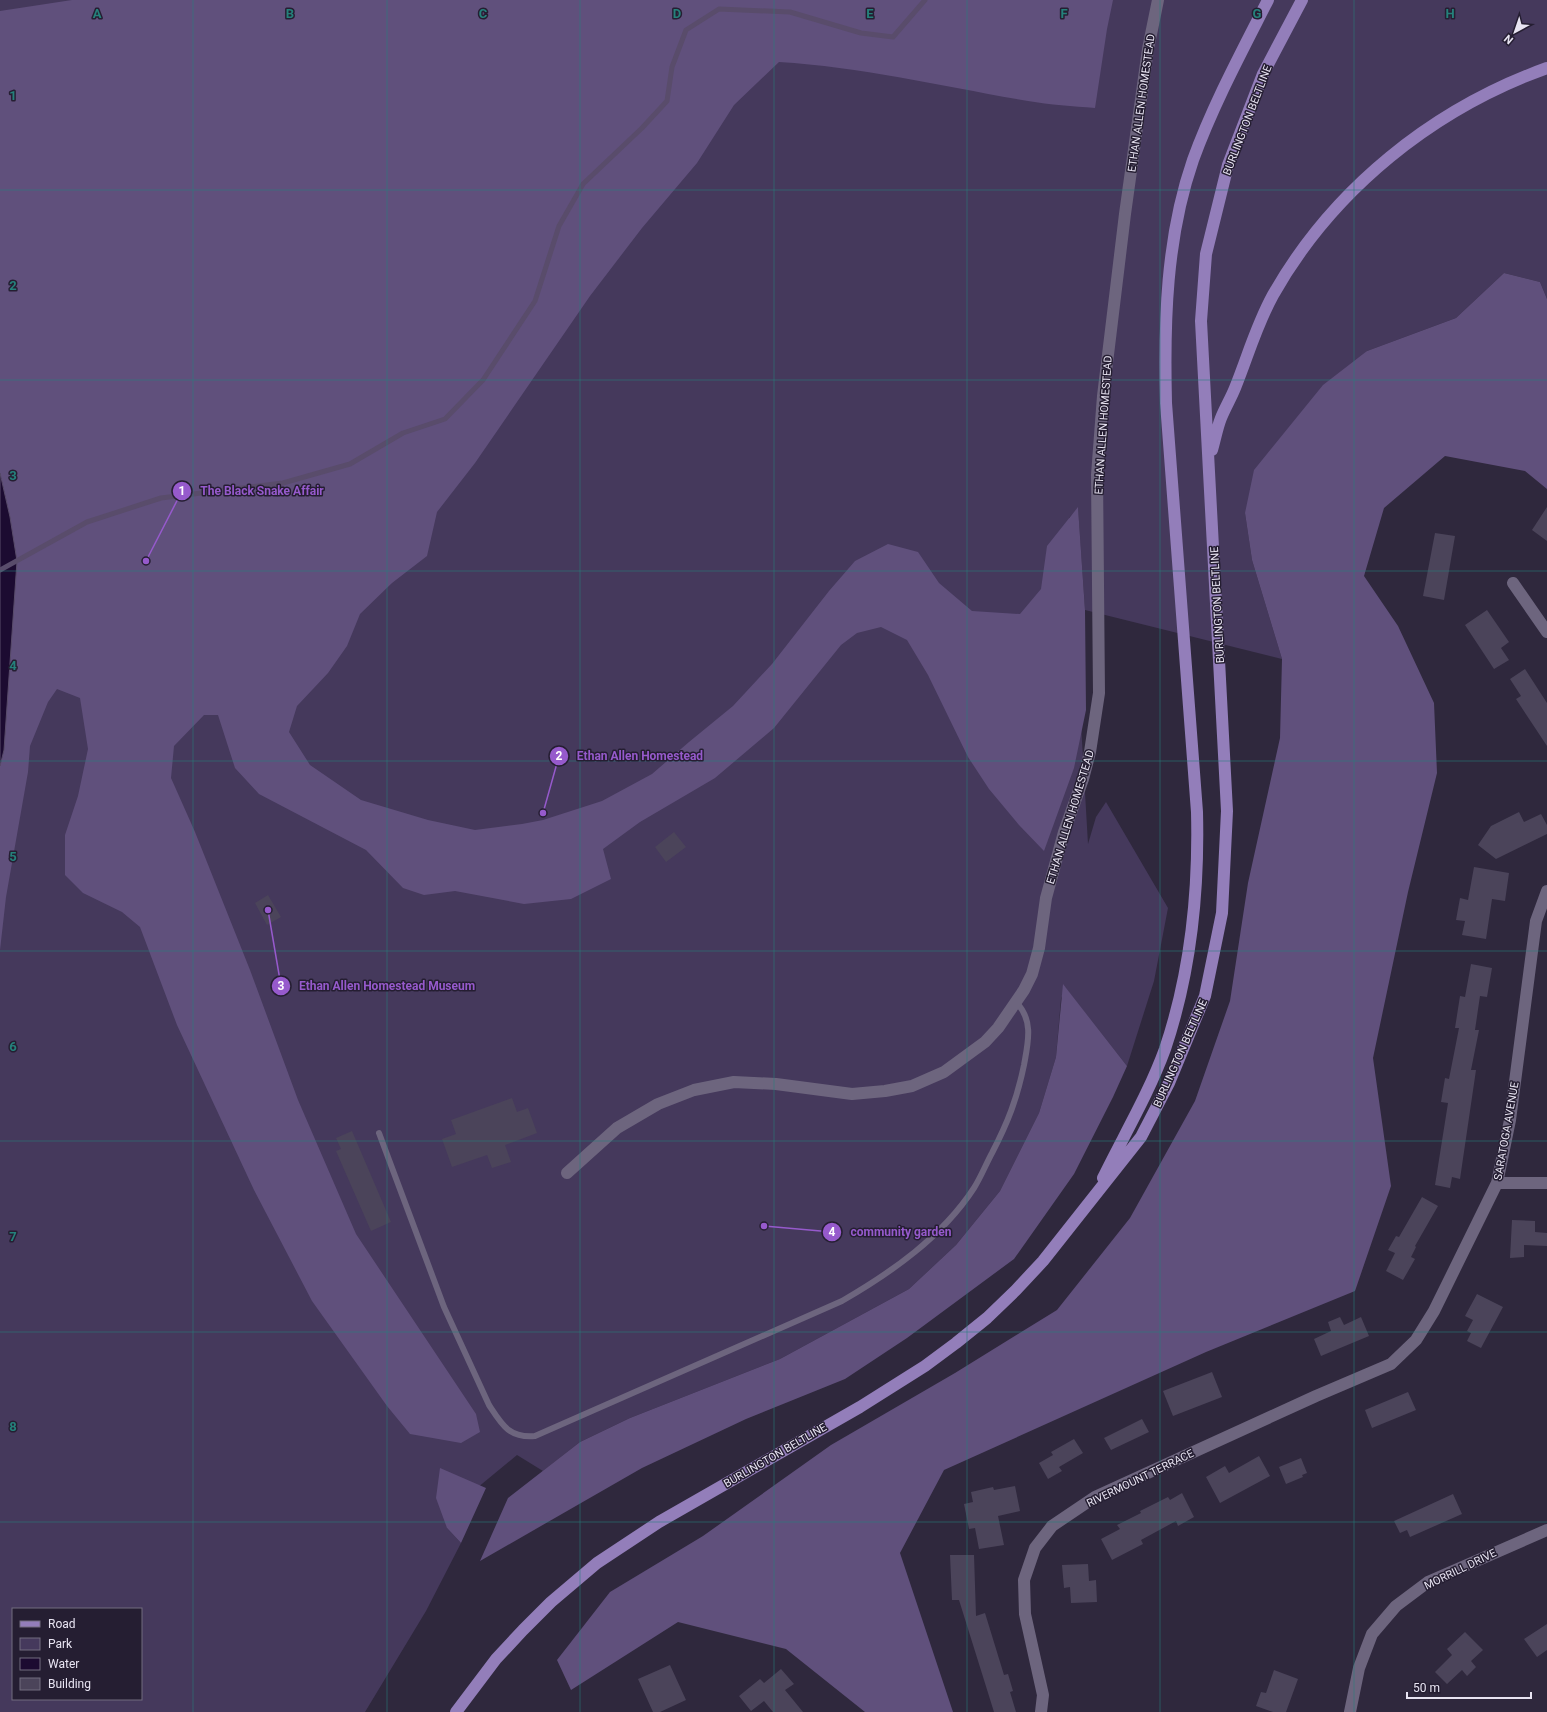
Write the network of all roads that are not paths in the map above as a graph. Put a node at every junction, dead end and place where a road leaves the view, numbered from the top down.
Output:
1 (1158, 0) edge
2 (1268, 0) edge
3 (1302, 0) edge
4 (1547, 68) edge
5 (1209, 461) junction
6 (1513, 584) dead end
7 (1547, 632) edge
8 (1547, 891) edge
9 (1016, 1002) junction
10 (379, 1133) dead end
11 (567, 1173) dead end
12 (1497, 1183) junction
13 (1547, 1183) edge
14 (1094, 1197) junction
15 (1367, 1376) joint
16 (1547, 1530) edge
17 (456, 1712) edge
18 (1041, 1712) edge
19 (1350, 1712) edge

1 - 9 street, ETHAN ALLEN HOMESTEAD
2 - 14 main road, BURLINGTON BELTLINE
3 - 5 main road, BURLINGTON BELTLINE
4 - 5 main road
5 - 14 main road, BURLINGTON BELTLINE
6 - 7 street
8 - 12 street, SARATOGA AVENUE
9 - 10 lane
9 - 11 street, ETHAN ALLEN HOMESTEAD
12 - 13 street
12 - 15 street, SARATOGA AVENUE
14 - 17 main road, BURLINGTON BELTLINE
15 - 18 street, RIVERMOUNT TERRACE
16 - 19 street, MORRILL DRIVE

